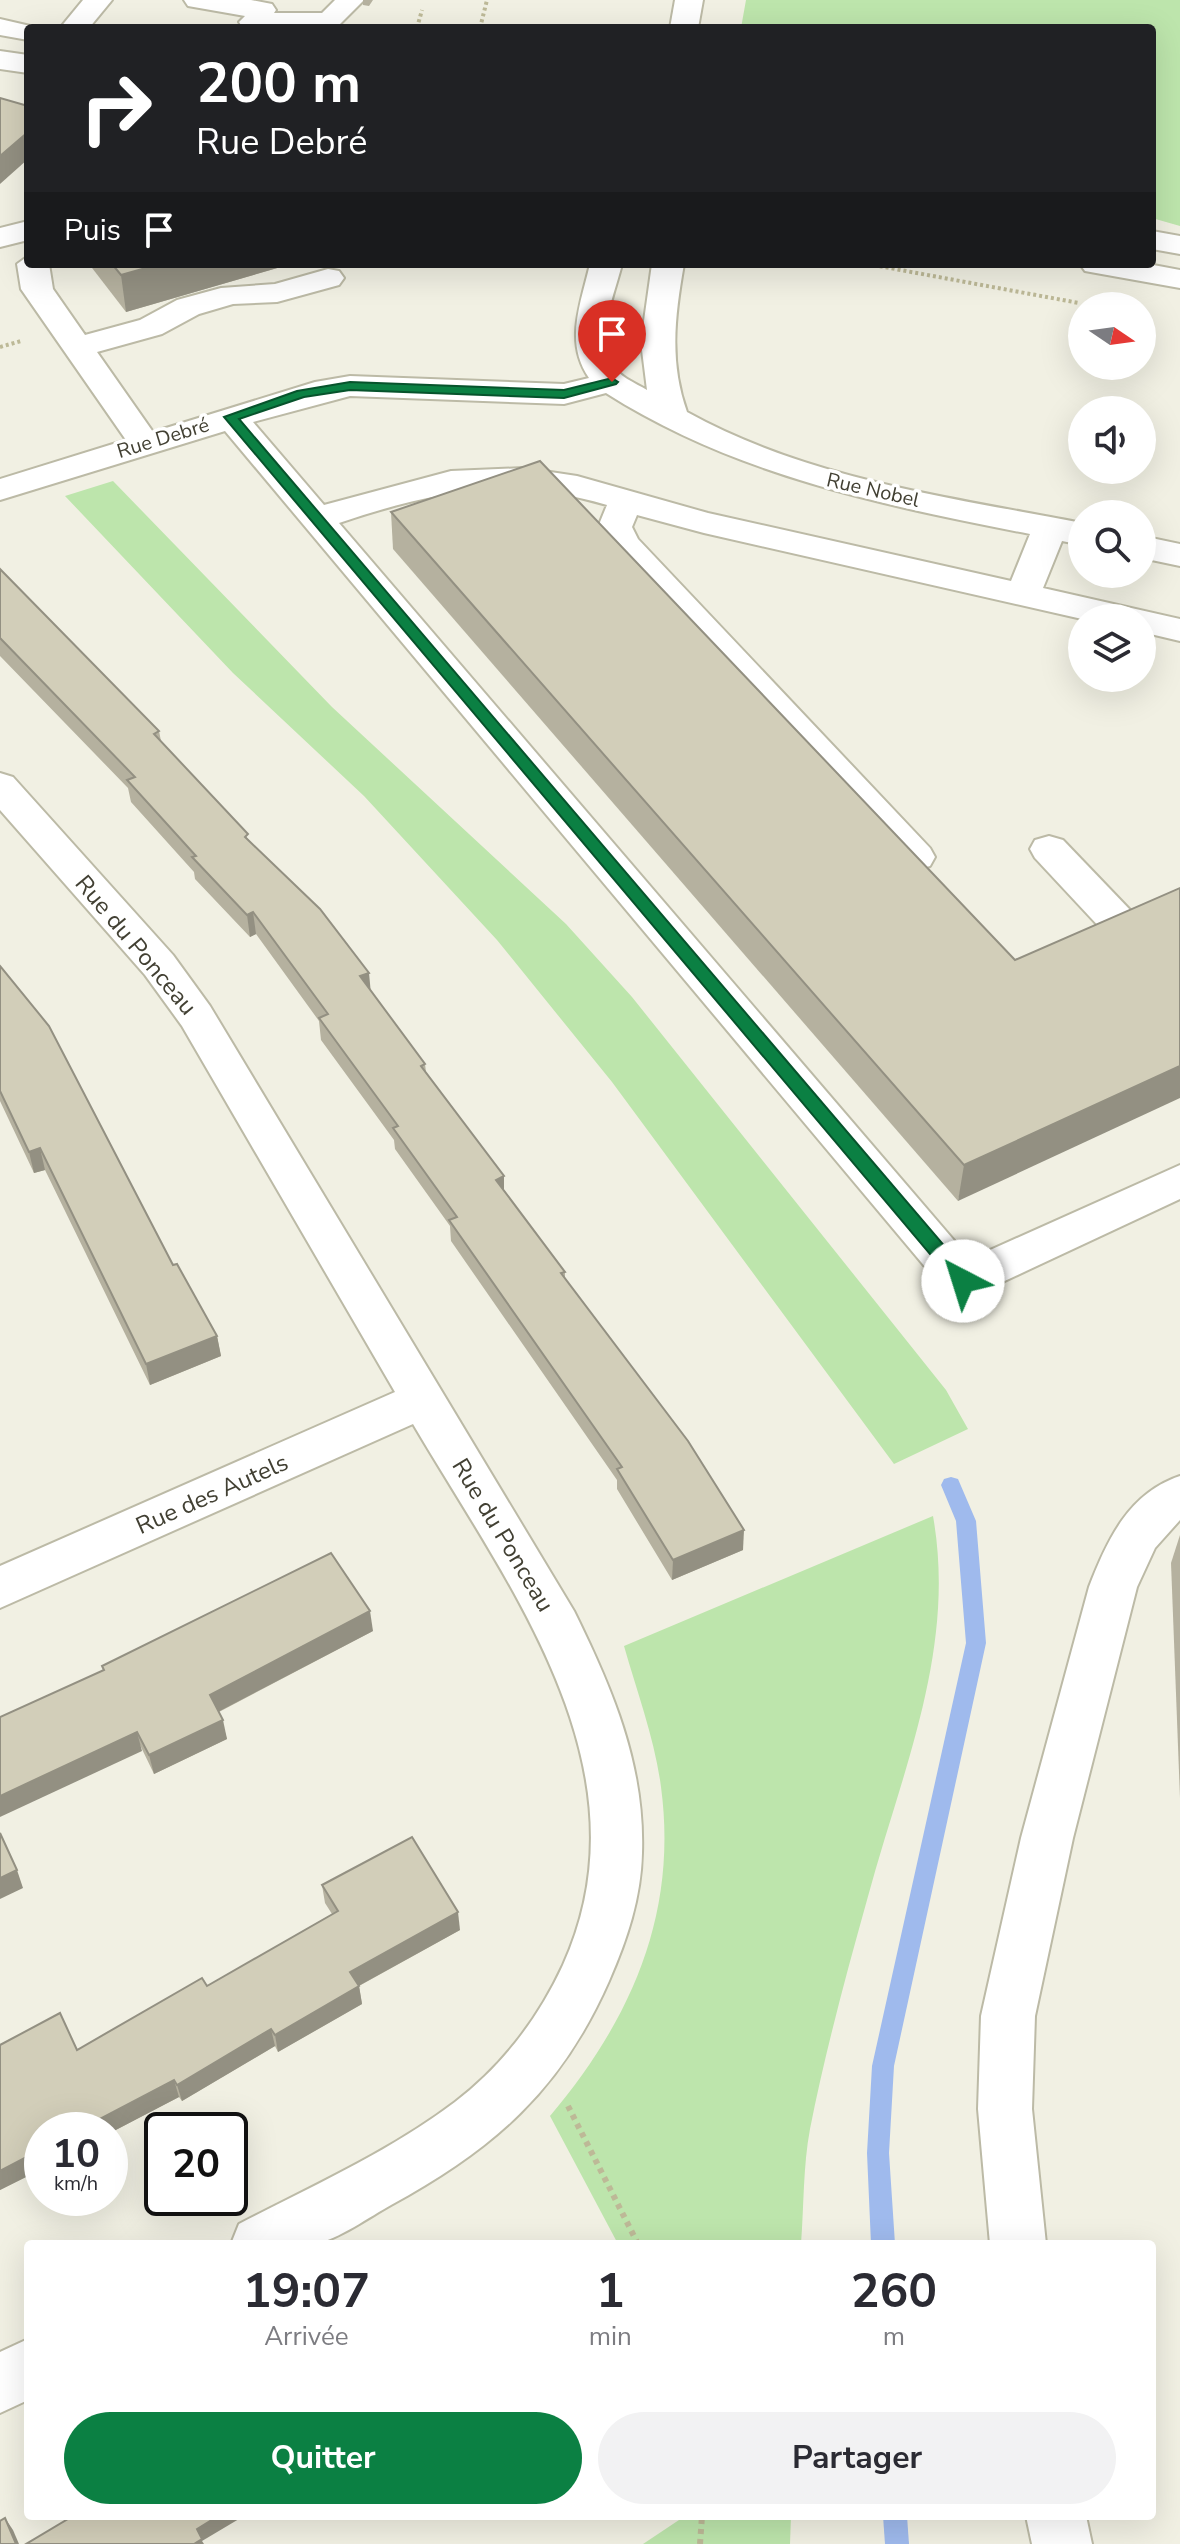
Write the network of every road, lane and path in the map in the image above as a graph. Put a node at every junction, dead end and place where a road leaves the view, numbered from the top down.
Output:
1 (98, 0) edge
2 (198, 0) edge
3 (350, 0) edge
4 (487, 0) edge
5 (689, 0) edge
6 (422, 10) dead end
7 (259, 15) edge
8 (77, 24) edge
9 (418, 24) edge
10 (481, 24) edge
11 (685, 24) edge
12 (0, 27) edge
13 (24, 31) edge
14 (0, 60) edge
15 (24, 63) edge
16 (1156, 241) edge
17 (1180, 245) edge
18 (34, 268) edge
19 (605, 268) edge
20 (667, 268) edge
21 (890, 268) edge
22 (1118, 268) edge
23 (1180, 279) edge
24 (331, 283) edge
25 (1068, 300) edge
26 (78, 347) junction
27 (612, 382) junction
28 (231, 417) junction
29 (673, 420) junction
30 (145, 444) junction
31 (0, 490) edge
32 (626, 500) junction
33 (317, 519) junction
34 (1066, 531) edge
35 (1156, 550) edge
36 (1180, 555) edge
37 (1023, 594) junction
38 (1068, 604) edge
39 (1156, 624) edge
40 (1180, 630) edge
41 (0, 786) edge
42 (1049, 849) dead end
43 (945, 887) edge
44 (1155, 906) edge
45 (1180, 1181) edge
46 (424, 1399) junction
47 (1180, 1495) edge
48 (0, 1588) edge
49 (564, 2101) dead end
50 (267, 2240) edge
51 (636, 2240) edge
52 (1018, 2240) edge
53 (24, 2370) edge
54 (0, 2384) edge
55 (702, 2520) edge
56 (1057, 2520) edge
57 (700, 2544) edge
58 (1062, 2544) edge

1 - 8 street
2 - 7 street
3 - 7 street
4 - 10 path
5 - 11 street
6 - 9 path
12 - 13 street
14 - 15 street
16 - 17 street
18 - 26 street
19 - 27 street, Rue Nobel
20 - 29 street
21 - 25 path
22 - 23 street
24 - 26 street
26 - 30 street
27 - 28 street, Rue Debré
27 - 29 street, Rue Nobel
28 - 30 street, Rue Debré
28 - 33 street
29 - 34 street, Rue Nobel
30 - 31 street, Rue Debré
32 - 33 street
32 - 37 street
32 - 43 street
33 - 45 street
34 - 37 street
35 - 36 street
37 - 38 street
39 - 40 street
41 - 46 street, Rue du Ponceau
42 - 44 street
46 - 48 street, Rue des Autels
46 - 50 street, Rue du Ponceau
47 - 52 street
49 - 51 path
53 - 54 street
55 - 57 path
56 - 58 street

